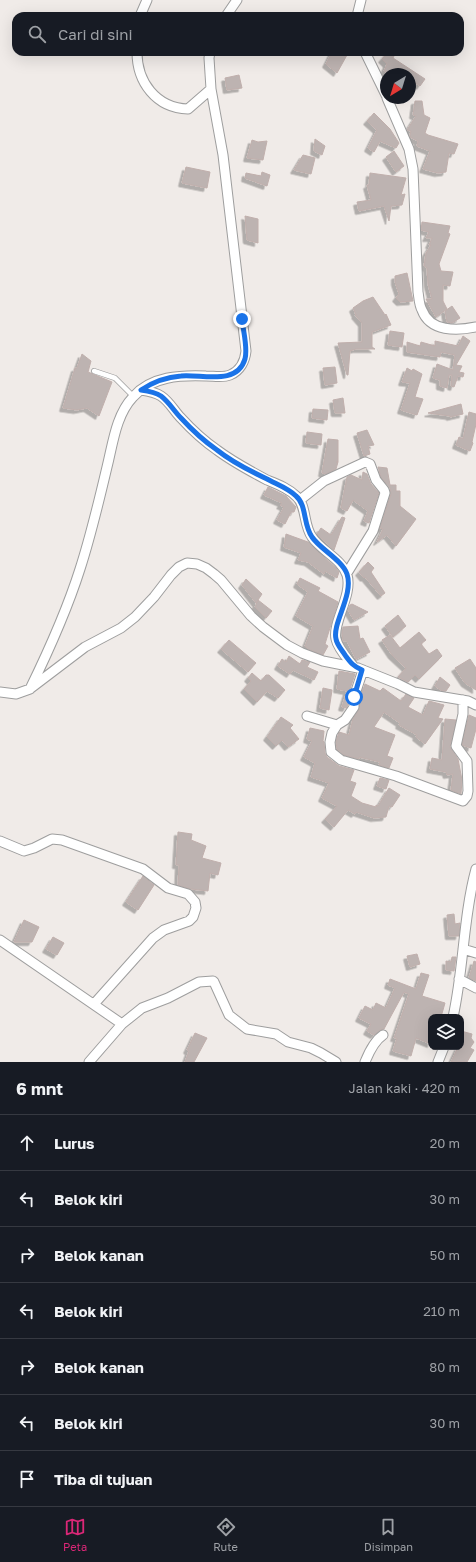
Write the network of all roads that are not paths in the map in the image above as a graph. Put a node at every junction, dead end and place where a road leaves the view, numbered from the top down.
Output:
1 (147, 0) edge
2 (237, 0) edge
3 (362, 0) edge
4 (142, 12) edge
5 (229, 12) edge
6 (358, 12) edge
7 (137, 56) edge
8 (210, 56) edge
9 (367, 56) edge
10 (380, 83) edge
11 (211, 88) junction
12 (390, 104) edge
13 (476, 326) edge
14 (94, 371) dead end
15 (141, 390) junction
16 (133, 396) junction
17 (300, 500) junction
18 (347, 573) junction
19 (358, 668) junction
20 (30, 689) junction
21 (0, 692) edge
22 (463, 700) junction
23 (476, 705) edge
24 (307, 716) dead end
25 (337, 725) junction
26 (0, 841) edge
27 (476, 869) edge
28 (0, 940) edge
29 (463, 949) junction
30 (476, 953) edge
31 (459, 980) junction
32 (476, 988) edge
33 (94, 1004) junction
34 (453, 1014) edge
35 (122, 1024) junction
36 (383, 1035) dead end
37 (443, 1050) edge
38 (89, 1062) edge
39 (336, 1062) edge
40 (365, 1062) edge
41 (438, 1062) edge

1 - 4 street
2 - 5 street
3 - 6 street
7 - 11 street
8 - 11 street
9 - 10 street
11 - 15 street
12 - 13 street
14 - 16 lane
15 - 16 street
15 - 17 street
16 - 20 street
17 - 18 street
17 - 18 street
18 - 19 street
19 - 20 street
19 - 22 street
19 - 25 street
20 - 21 street
22 - 23 street
22 - 25 street
24 - 25 street
26 - 33 street
27 - 29 street
28 - 33 street
29 - 30 street
29 - 31 street
31 - 32 street
31 - 34 street
33 - 35 street
35 - 38 street
35 - 39 street
36 - 40 street
37 - 41 street

